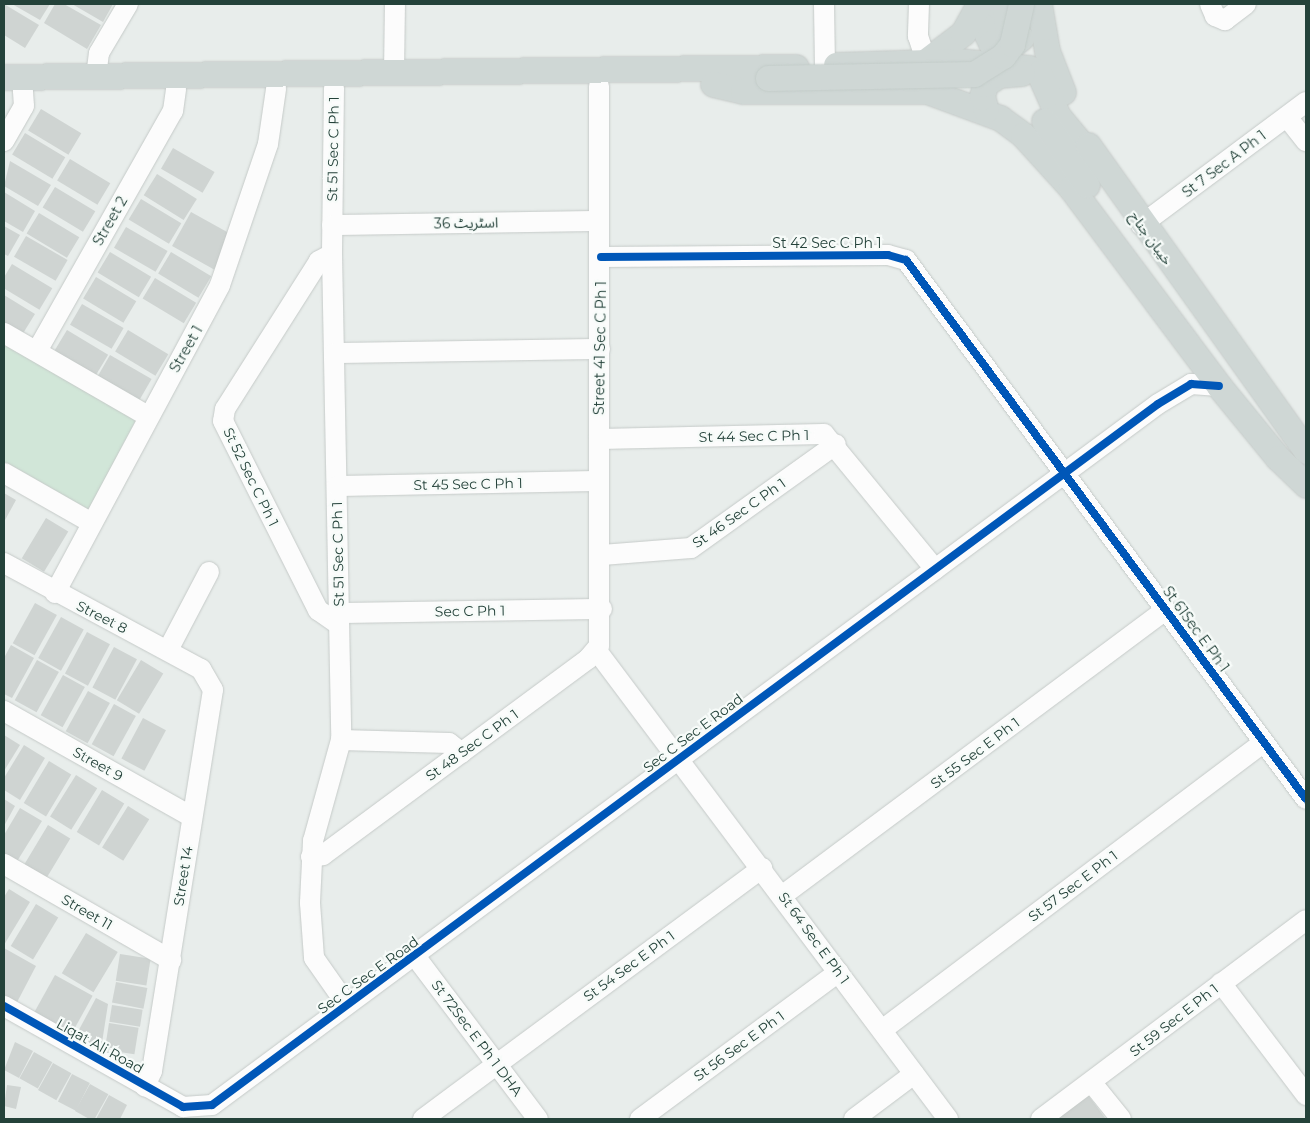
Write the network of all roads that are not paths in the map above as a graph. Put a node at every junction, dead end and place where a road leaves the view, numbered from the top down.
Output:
1 (128, 4) edge
2 (395, 4) edge
3 (824, 4) edge
4 (919, 4) edge
5 (979, 4) edge
6 (984, 4) edge
7 (1005, 4) edge
8 (1021, 4) edge
9 (1027, 4) edge
10 (1039, 4) edge
11 (1210, 4) edge
12 (1246, 4) edge
13 (1008, 41) dead end
14 (926, 61) junction
15 (825, 66) junction
16 (394, 73) junction
17 (96, 77) junction
18 (1027, 77) junction
19 (713, 84) junction
20 (10, 86) edge
21 (598, 86) junction
22 (334, 88) junction
23 (176, 89) junction
24 (276, 89) junction
25 (1306, 102) edge
26 (986, 110) junction
27 (1287, 117) junction
28 (4, 140) edge
29 (1306, 141) edge
30 (1094, 159) junction
31 (599, 221) junction
32 (332, 224) junction
33 (1141, 225) junction
34 (332, 254) junction
35 (601, 257) junction
36 (4, 333) edge
37 (600, 349) junction
38 (37, 351) junction
39 (334, 352) junction
40 (1194, 352) junction
41 (1220, 386) junction
42 (1158, 404) junction
43 (148, 416) junction
44 (599, 439) junction
45 (836, 444) junction
46 (1306, 451) edge
47 (1067, 473) junction
48 (4, 474) edge
49 (598, 481) junction
50 (1306, 483) edge
51 (337, 486) junction
52 (92, 523) junction
53 (602, 556) junction
54 (4, 563) edge
55 (935, 569) junction
56 (209, 572) dead end
57 (55, 593) junction
58 (602, 609) junction
59 (1166, 610) junction
60 (338, 618) junction
61 (168, 650) junction
62 (597, 651) junction
63 (201, 669) joint
64 (4, 712) edge
65 (340, 740) junction
66 (1264, 742) junction
67 (462, 753) junction
68 (680, 758) junction
69 (1306, 799) edge
70 (192, 818) junction
71 (311, 857) junction
72 (4, 864) edge
73 (762, 868) junction
74 (784, 896) junction
75 (1306, 920) edge
76 (415, 956) junction
77 (171, 960) junction
78 (839, 972) junction
79 (1221, 983) junction
80 (347, 1005) junction
81 (4, 1006) edge
82 (882, 1030) junction
83 (497, 1064) junction
84 (914, 1074) junction
85 (1092, 1083) junction
86 (145, 1086) junction
87 (1306, 1095) edge
88 (181, 1113) edge
89 (423, 1119) edge
90 (538, 1119) edge
91 (640, 1119) edge
92 (854, 1119) edge
93 (948, 1119) edge
94 (1041, 1119) edge
95 (1121, 1119) edge

1 - 17 street
2 - 16 street
3 - 15 street
4 - 14 street
5 - 14 main road
6 - 9 main road
7 - 13 main road
8 - 19 main road, bridge
10 - 30 main road, خیبان جناح
11 - 12 street
14 - 15 main road
14 - 18 main road
15 - 16 main road
16 - 17 main road
17 - 20 main road
18 - 26 main road
18 - 30 main road
18 - 50 main road, خیبان جناح
19 - 21 main road
19 - 26 main road
20 - 23 main road
20 - 28 street
21 - 22 main road
21 - 31 street, Street 41 Sec C Ph 1
22 - 24 main road
22 - 32 street, St 51 Sec C Ph 1
23 - 24 main road
23 - 38 street, Street 2
24 - 43 street, Street 1
25 - 27 street, St 7 Sec A Ph 1
26 - 40 main road
27 - 29 street
27 - 33 street, St 7 Sec A Ph 1
30 - 33 main road, خیبان جناح
31 - 32 street, اسٹریٹ 36
31 - 35 street, Street 41 Sec C Ph 1
32 - 34 street, St 51 Sec C Ph 1
33 - 46 main road, خیبان جناح
34 - 39 street, St 51 Sec C Ph 1
34 - 60 street, St 52 Sec C Ph 1
35 - 37 street, Street 41 Sec C Ph 1
35 - 47 street, St 42 Sec C Ph 1
36 - 38 street
37 - 39 street
37 - 44 street, Street 41 Sec C Ph 1
38 - 43 street
39 - 51 street, St 51 Sec C Ph 1
40 - 41 main road
40 - 42 street, Sec C Sec E Road
41 - 42 street, Sec C Sec E Road
41 - 50 main road
42 - 47 street, Sec C Sec E Road
43 - 52 street, Street 1
44 - 45 street, St 44 Sec C Ph 1
44 - 49 street, Street 41 Sec C Ph 1
45 - 53 street, St 46 Sec C Ph 1
45 - 55 street, St 44 Sec C Ph 1
47 - 55 street, Sec C Sec E Road
47 - 59 street, St 61Sec E Ph 1
48 - 52 street
49 - 51 street, St 45 Sec C Ph 1
49 - 53 street, Street 41 Sec C Ph 1
51 - 60 street, St 51 Sec C Ph 1
52 - 57 street, Street 1
53 - 58 street, Street 41 Sec C Ph 1
54 - 57 street, Street 8
55 - 68 street, Sec C Sec E Road
56 - 61 street
57 - 61 street, Street 8
58 - 60 street, Sec C Ph 1
58 - 62 street
59 - 66 street, St 61Sec E Ph 1
59 - 74 street, St 55 Sec E Ph 1
60 - 65 street, St 51 Sec C Ph 1
61 - 63 street, Street 8
62 - 67 street, St 48 Sec C Ph 1
62 - 68 street, St 64 Sec E Ph 1
63 - 70 street, Street 14
64 - 70 street, Street 9
65 - 67 street
65 - 71 street, St 51 Sec C Ph 1
66 - 69 street, St 61Sec E Ph 1
66 - 82 street, St 57 Sec E Ph 1
67 - 71 street, St 48 Sec C Ph 1
68 - 73 street, St 64 Sec E Ph 1
68 - 76 street, Sec C Sec E Road
70 - 77 street, Street 14
71 - 80 street, St 51 Sec C Ph 1
72 - 77 street, Street 11
73 - 74 street, St 64 Sec E Ph 1
73 - 83 street, St 54 Sec E Ph 1
74 - 78 street, St 64 Sec E Ph 1
75 - 79 street, St 59 Sec E Ph 1
76 - 80 street, Sec C Sec E Road
76 - 83 street, St 72Sec E Ph 1 DHA
77 - 86 street, Street 14
78 - 82 street, St 64 Sec E Ph 1
78 - 91 street, St 56 Sec E Ph 1
79 - 85 street, St 59 Sec E Ph 1
79 - 87 street
80 - 88 street, Sec C Sec E Road
81 - 86 street, Liqat Ali Road
82 - 84 street, St 64 Sec E Ph 1
83 - 89 street, St 54 Sec E Ph 1
83 - 90 street, St 72Sec E Ph 1 DHA
84 - 92 street
84 - 93 street, St 64 Sec E Ph 1
85 - 94 street, St 59 Sec E Ph 1
85 - 95 street
86 - 88 street, Liqat Ali Road

